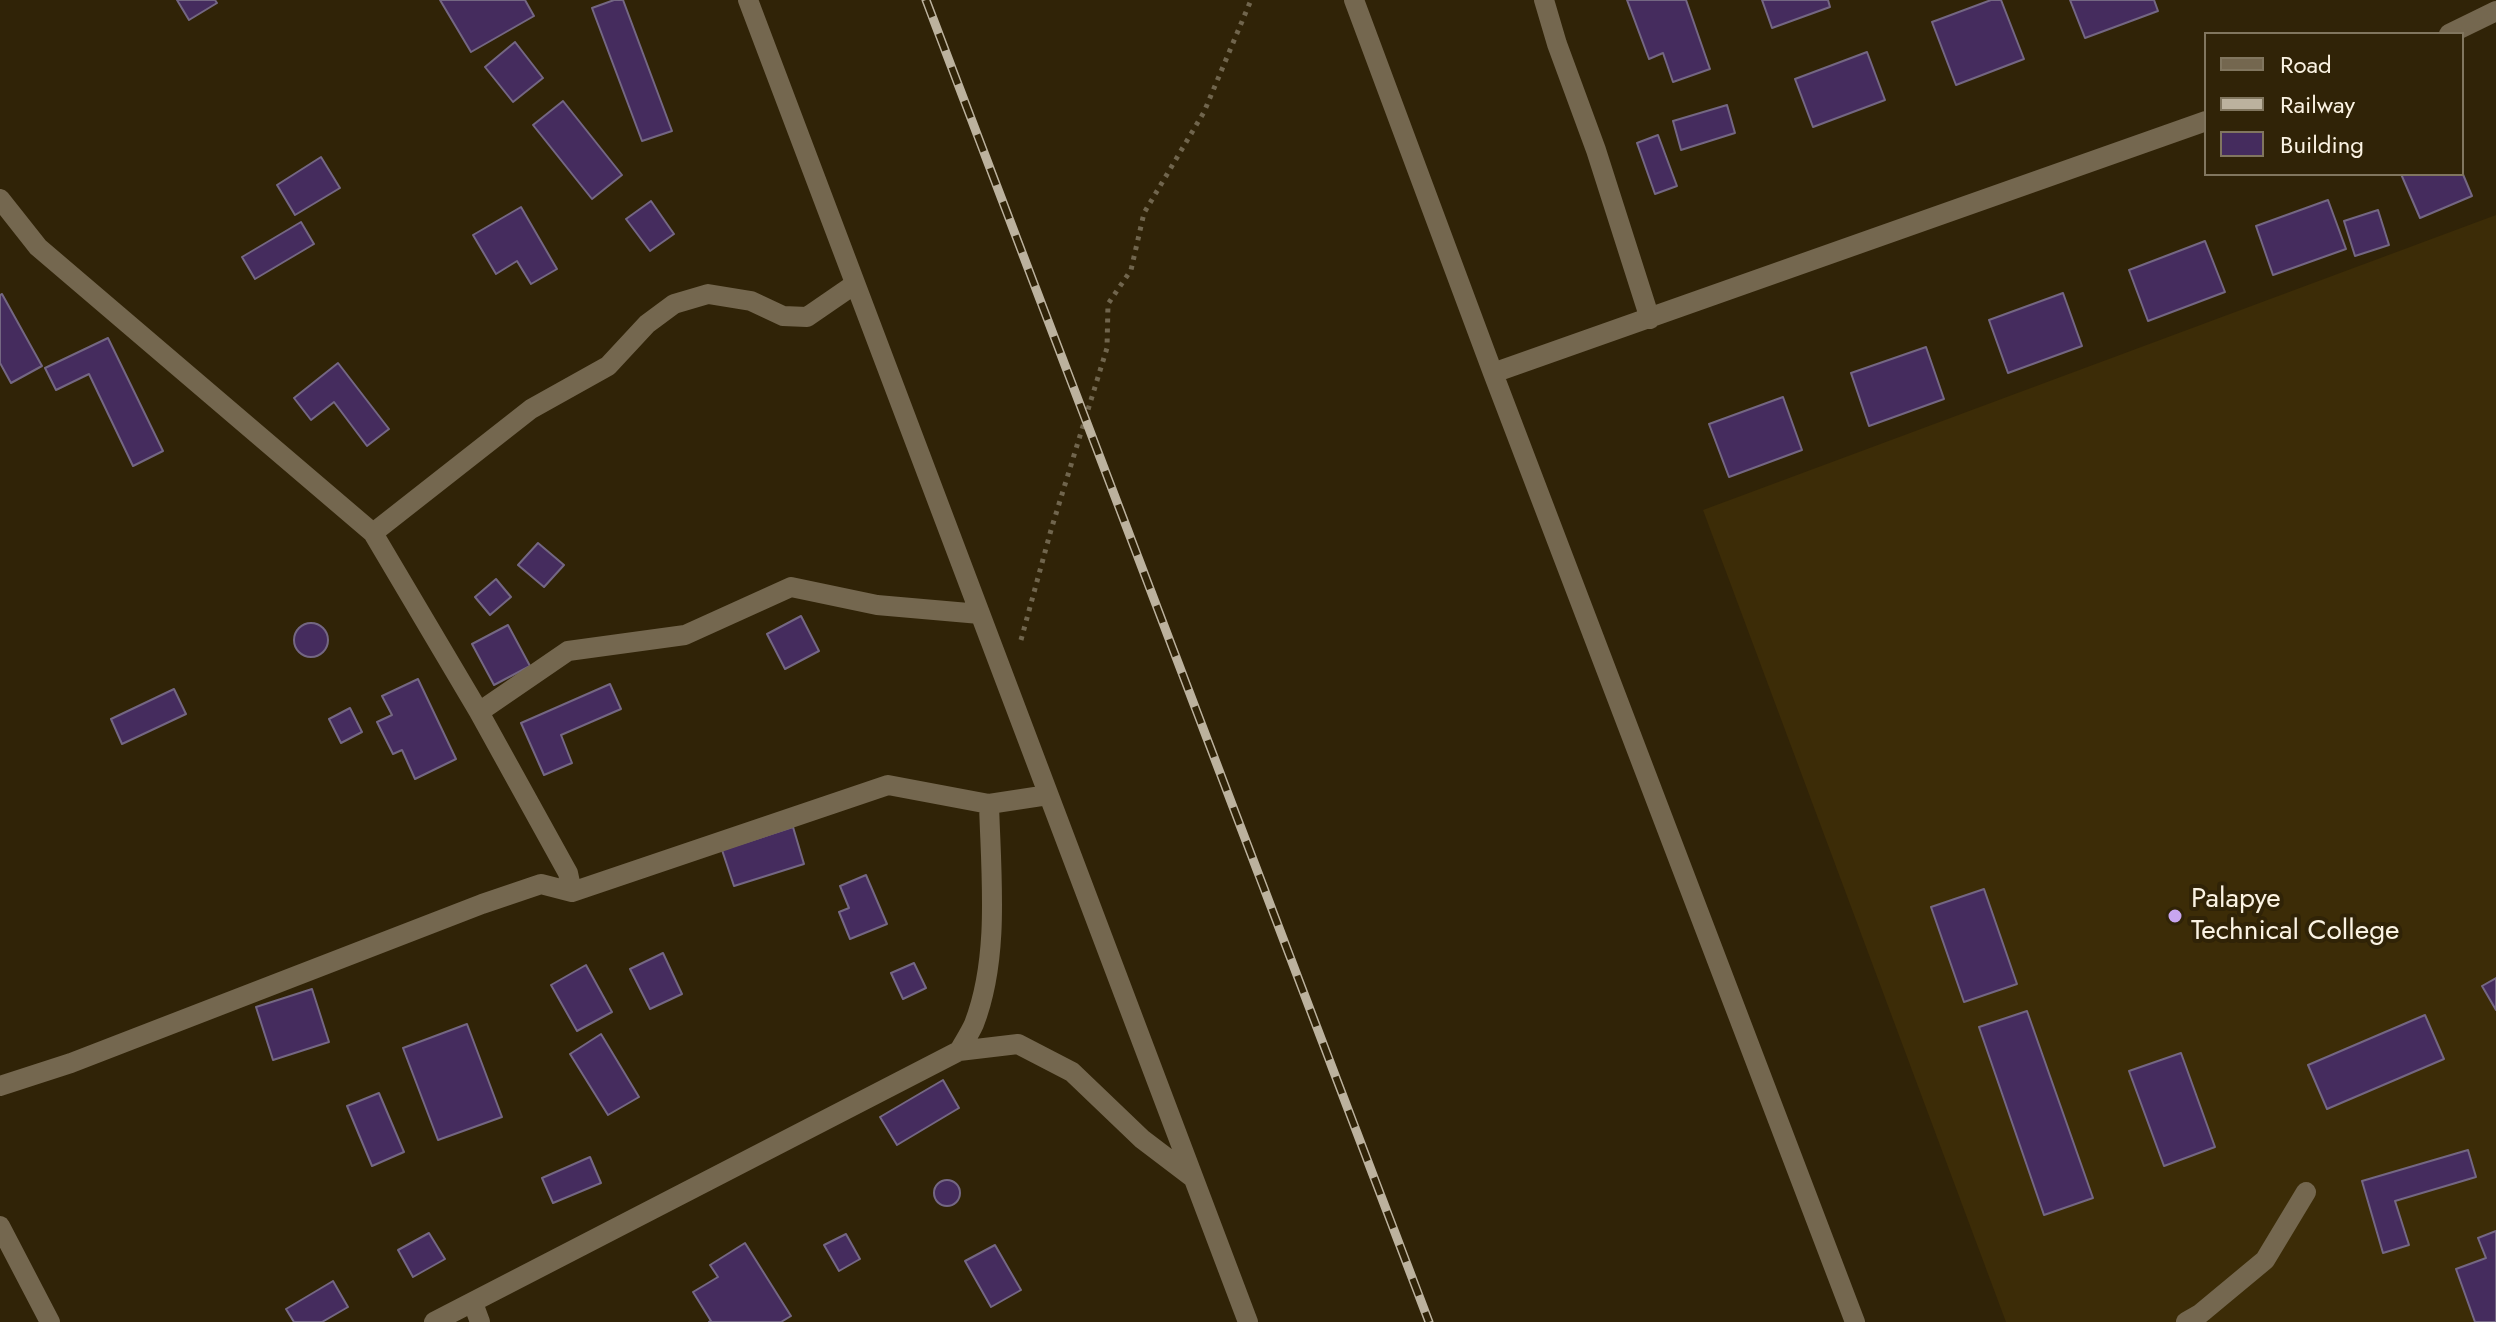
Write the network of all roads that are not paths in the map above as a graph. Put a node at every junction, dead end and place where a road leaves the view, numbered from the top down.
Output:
1 (748, 0) edge
2 (1354, 0) edge
3 (1544, 0) edge
4 (2496, 11) edge
5 (2453, 32) edge
6 (2204, 122) edge
7 (4, 210) edge
8 (855, 284) junction
9 (1650, 319) junction
10 (1493, 373) junction
11 (373, 533) junction
12 (980, 614) junction
13 (479, 712) junction
14 (1048, 795) junction
15 (989, 804) junction
16 (572, 892) junction
17 (959, 1051) junction
18 (0, 1086) edge
19 (1194, 1179) junction
20 (2306, 1192) dead end
21 (0, 1226) edge
22 (477, 1312) edge
23 (50, 1322) edge
24 (434, 1322) edge
25 (1248, 1322) edge
26 (1855, 1322) edge
27 (2186, 1322) edge

1 - 8 street
2 - 10 street
3 - 9 street
4 - 5 street
6 - 9 street
7 - 11 street
8 - 11 street
8 - 12 street
9 - 10 street
10 - 26 street
11 - 13 street
12 - 13 street
12 - 14 street
13 - 16 street
14 - 15 street
14 - 19 street
15 - 16 street
15 - 17 street
16 - 18 street
17 - 19 street
17 - 22 street
19 - 25 street
20 - 27 street
21 - 23 street
22 - 24 street

